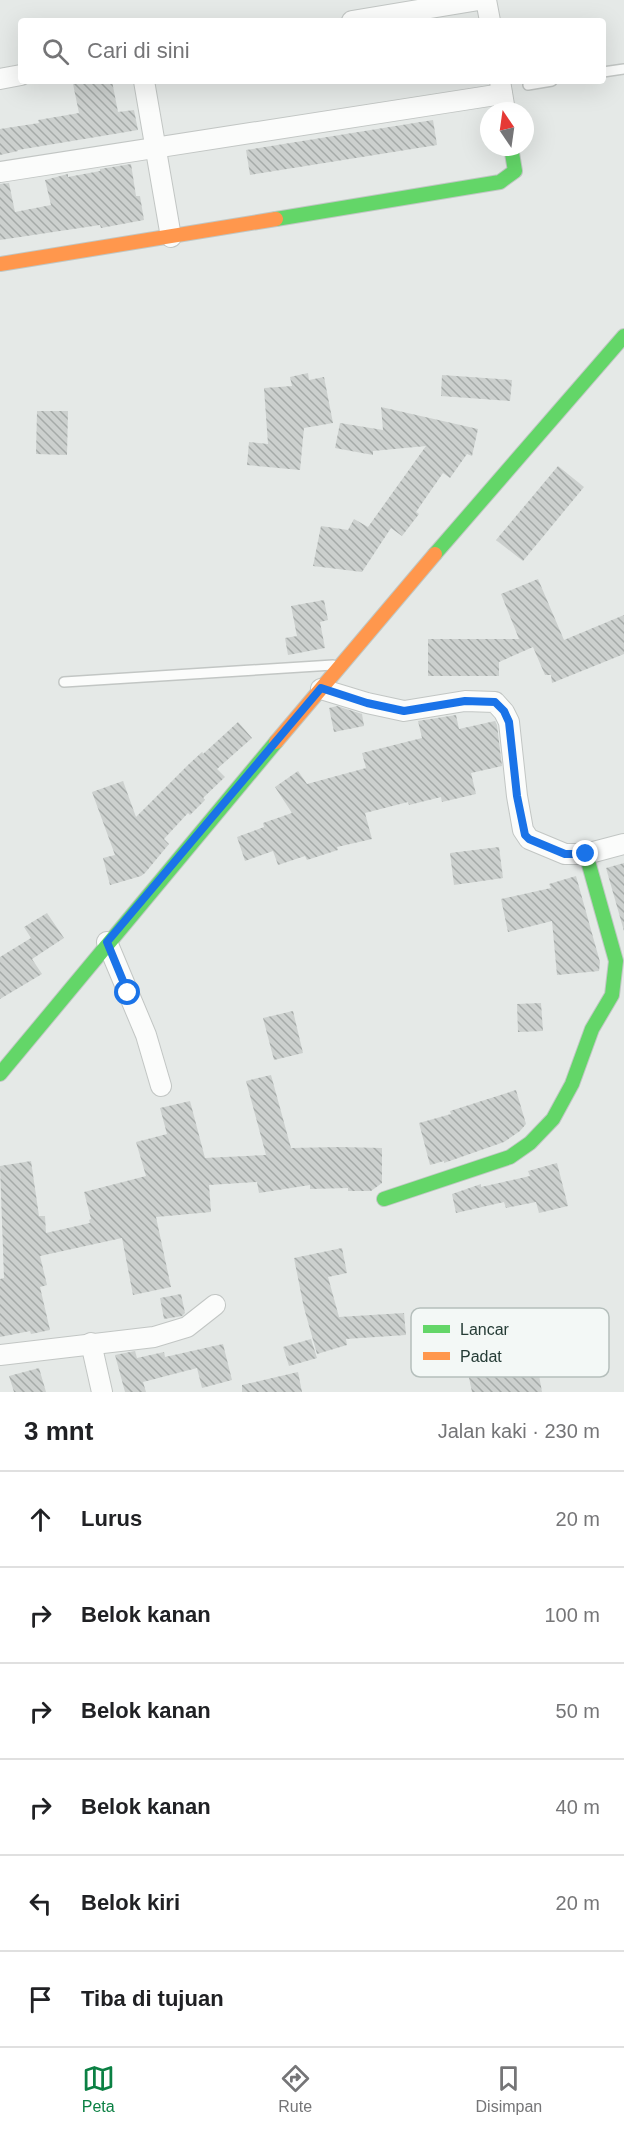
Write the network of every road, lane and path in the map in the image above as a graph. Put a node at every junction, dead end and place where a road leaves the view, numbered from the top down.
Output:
1 (479, 0) edge
2 (486, 0) edge
3 (370, 18) edge
4 (489, 18) edge
5 (624, 69) edge
6 (606, 72) edge
7 (18, 76) edge
8 (0, 79) edge
9 (144, 84) edge
10 (534, 84) edge
11 (528, 85) dead end
12 (503, 95) edge
13 (155, 149) junction
14 (512, 156) edge
15 (0, 172) edge
16 (171, 237) junction
17 (0, 264) edge
18 (624, 336) edge
19 (341, 664) junction
20 (64, 682) dead end
21 (321, 688) junction
22 (624, 844) edge
23 (586, 854) junction
24 (107, 942) junction
25 (0, 1074) edge
26 (161, 1086) dead end
27 (384, 1199) dead end
28 (215, 1305) dead end
29 (91, 1342) junction
30 (0, 1355) edge
31 (102, 1392) edge

1 - 3 street
2 - 4 street
5 - 6 lane
7 - 8 street
9 - 13 street
10 - 11 lane
12 - 13 street
13 - 15 street
13 - 16 street
14 - 16 street
16 - 17 street
18 - 19 street
19 - 20 lane
19 - 21 street
21 - 23 street
21 - 24 street
22 - 23 street
23 - 27 street
24 - 25 street
24 - 26 street
28 - 29 street
29 - 30 street
29 - 31 street

